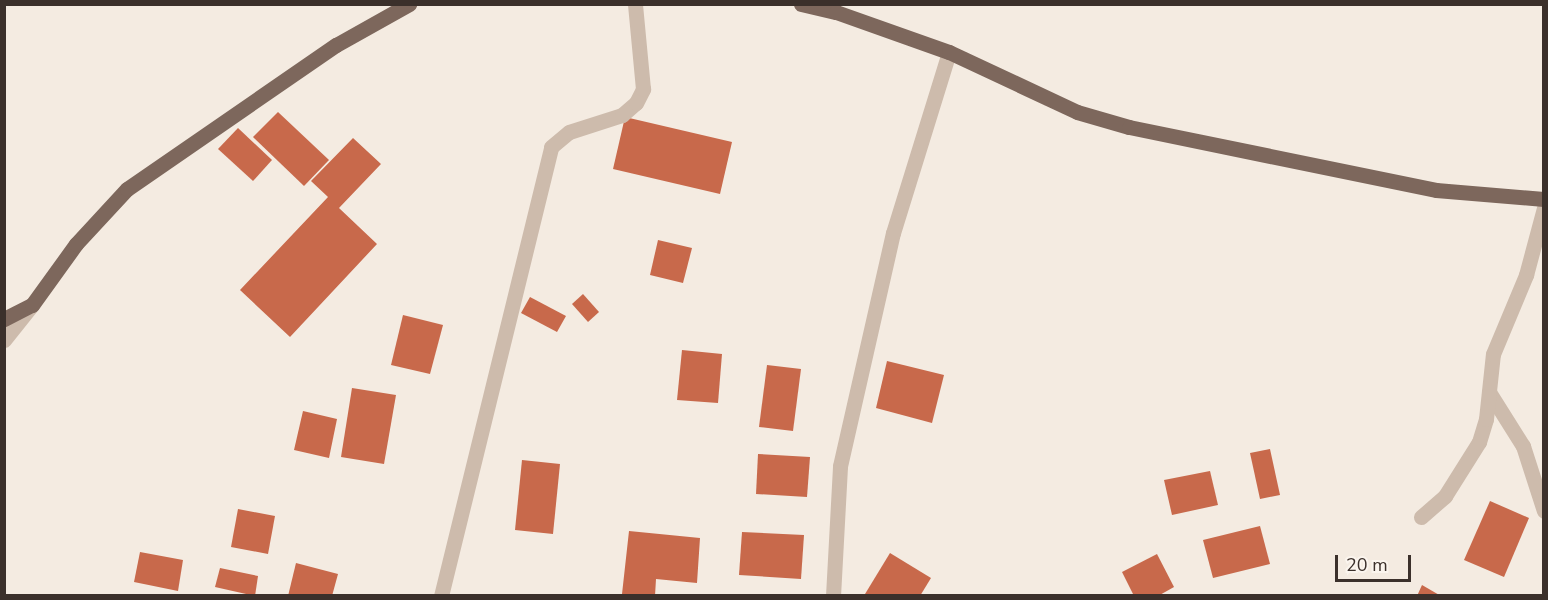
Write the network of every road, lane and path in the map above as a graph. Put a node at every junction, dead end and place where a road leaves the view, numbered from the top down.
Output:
1 (409, 4) edge
2 (635, 4) edge
3 (801, 4) edge
4 (949, 52) junction
5 (1544, 200) edge
6 (1544, 208) edge
7 (32, 305) junction
8 (4, 319) edge
9 (4, 340) edge
10 (1489, 392) junction
11 (1544, 511) edge
12 (1421, 517) dead end
13 (441, 596) edge
14 (832, 596) edge

1 - 7 main road
2 - 13 street
3 - 4 main road
4 - 5 main road
4 - 14 street
6 - 10 street
7 - 8 main road
7 - 9 street
10 - 11 street
10 - 12 street

